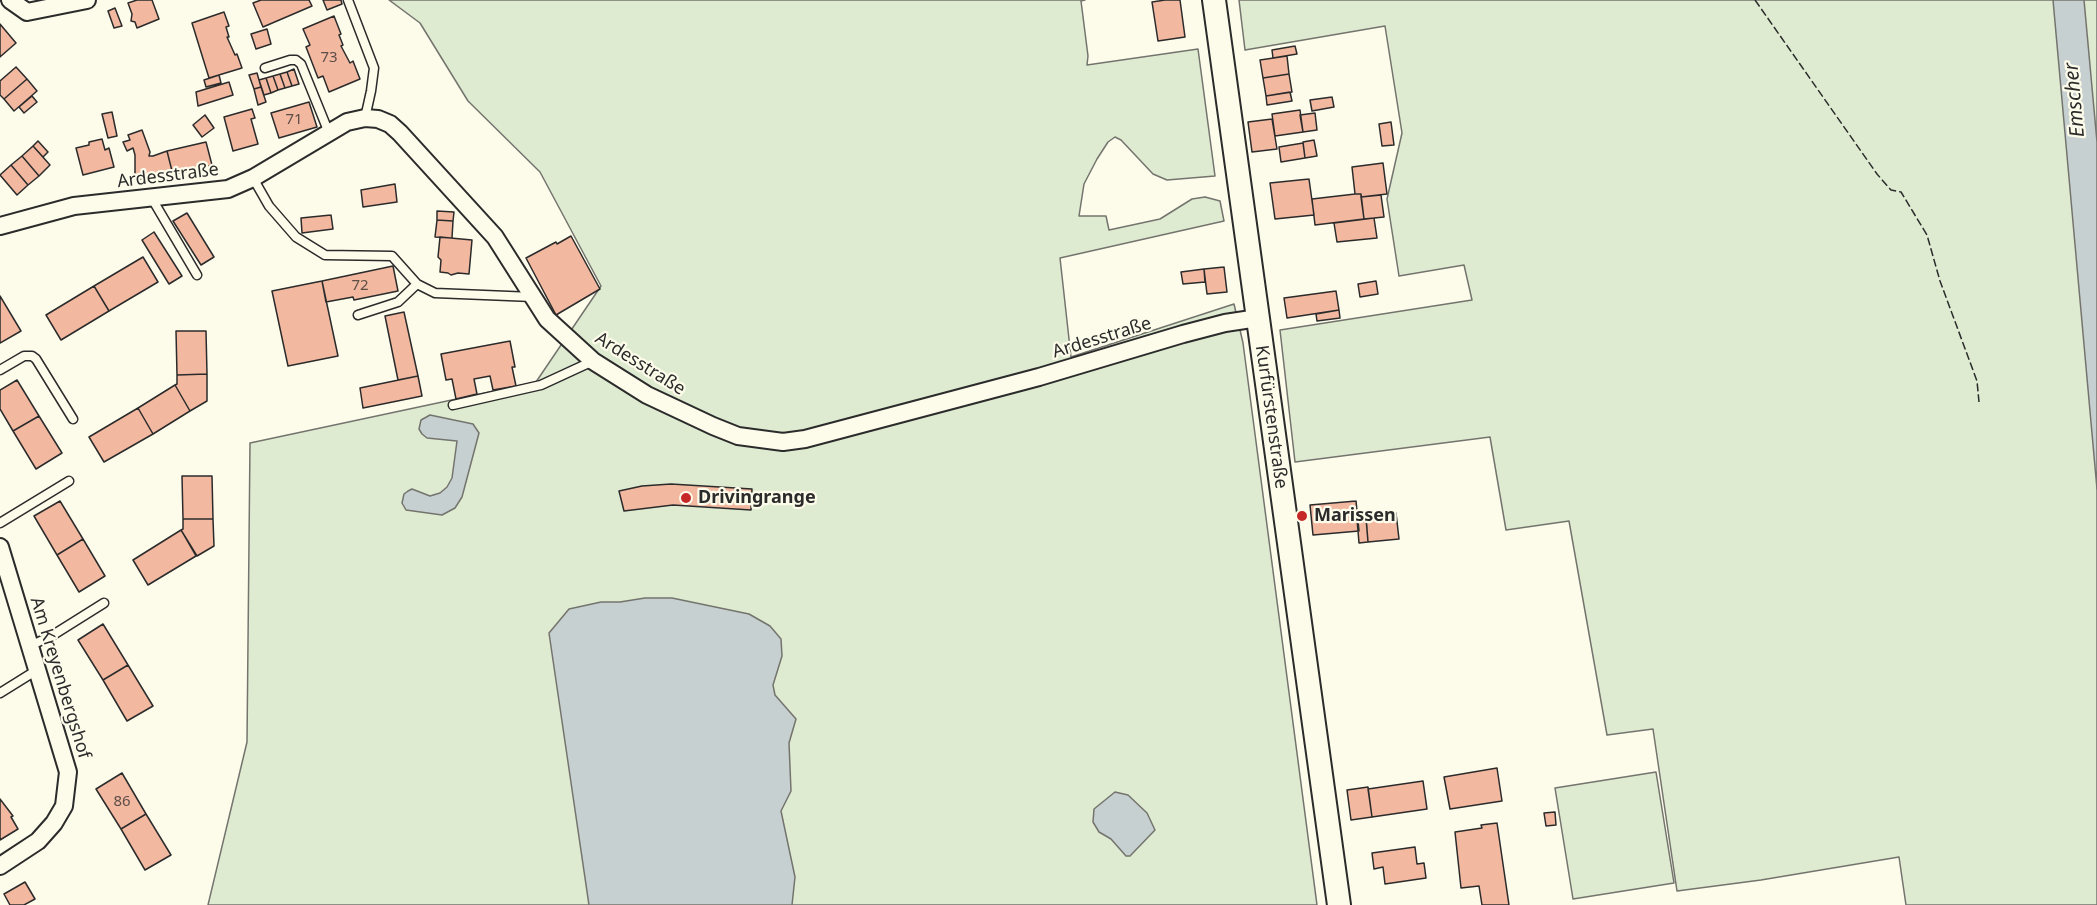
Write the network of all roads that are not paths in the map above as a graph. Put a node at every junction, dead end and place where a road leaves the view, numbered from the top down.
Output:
1 (10, 0) edge
2 (87, 0) edge
3 (348, 0) edge
4 (1214, 0) edge
5 (264, 68) dead end
6 (365, 118) junction
7 (329, 133) junction
8 (253, 178) junction
9 (151, 197) junction
10 (0, 226) edge
11 (197, 275) dead end
12 (417, 284) junction
13 (533, 297) junction
14 (358, 315) dead end
15 (1258, 318) junction
16 (593, 361) junction
17 (0, 370) edge
18 (453, 405) dead end
19 (73, 419) dead end
20 (69, 481) dead end
21 (0, 523) edge
22 (0, 547) edge
23 (104, 603) dead end
24 (30, 646) junction
25 (37, 670) junction
26 (0, 693) edge
27 (0, 866) edge
28 (1339, 905) edge

1 - 2 street
3 - 6 lane
4 - 15 main road, Kurfürstenstraße
5 - 7 lane
6 - 7 street, Ardesstraße
6 - 13 street, Ardesstraße
7 - 8 street, Ardesstraße
8 - 9 street, Ardesstraße
8 - 12 lane
9 - 10 street, Ardesstraße
9 - 11 lane
12 - 13 lane
12 - 14 lane
13 - 16 street, Ardesstraße
15 - 16 street, Ardesstraße
15 - 28 main road, Kurfürstenstraße
16 - 18 lane
17 - 19 lane
20 - 21 lane
22 - 24 street, Am Kreyenbergshof
23 - 24 lane
24 - 25 street, Am Kreyenbergshof
25 - 26 lane
25 - 27 street, Am Kreyenbergshof

